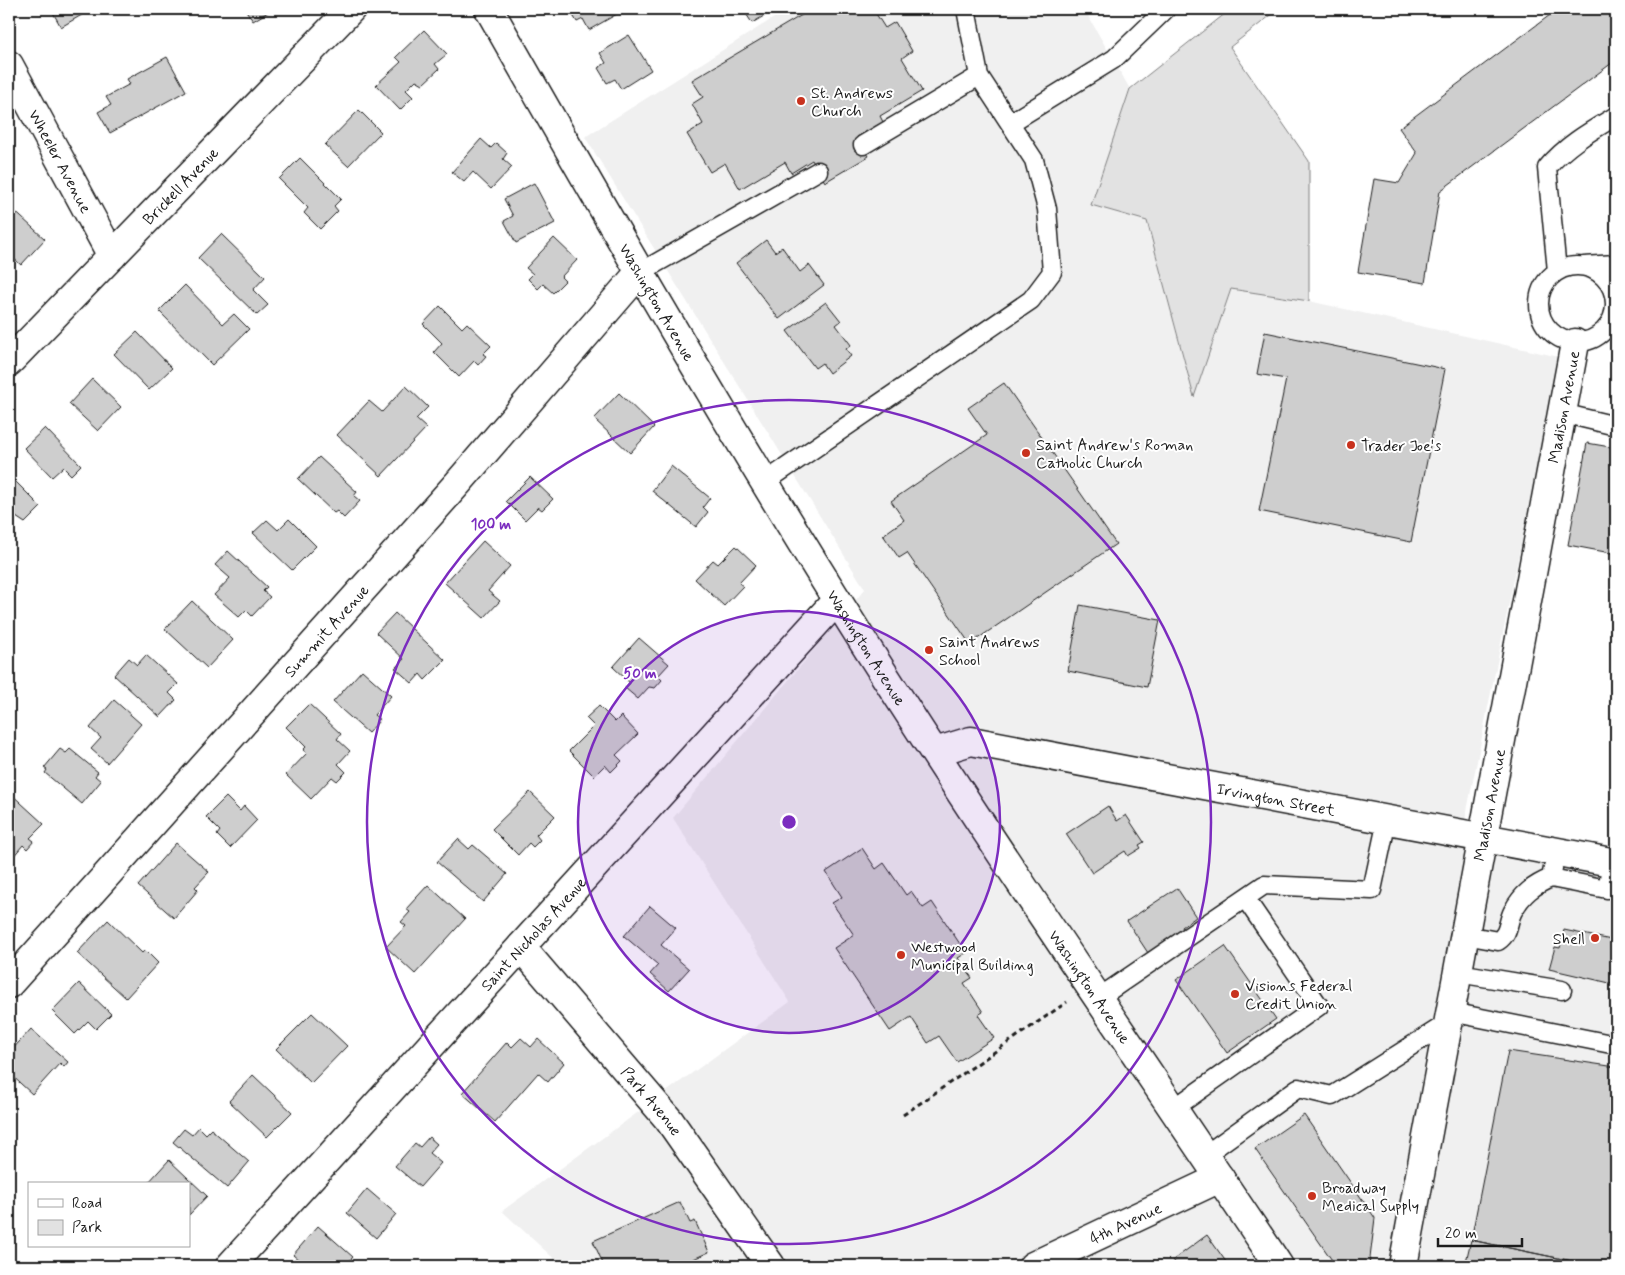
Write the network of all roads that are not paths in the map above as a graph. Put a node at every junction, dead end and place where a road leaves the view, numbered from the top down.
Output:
1 (352, 9) edge
2 (489, 9) edge
3 (966, 9) edge
4 (1166, 9) edge
5 (9, 65) edge
6 (979, 76) junction
7 (1616, 116) edge
8 (1010, 124) junction
9 (862, 145) dead end
10 (818, 171) dead end
11 (112, 256) junction
12 (1616, 264) edge
13 (1580, 266) junction
14 (1557, 271) junction
15 (640, 272) junction
16 (1612, 324) edge
17 (1575, 343) junction
18 (9, 362) edge
19 (1562, 413) junction
20 (1616, 426) edge
21 (765, 482) junction
22 (837, 600) junction
23 (934, 752) junction
24 (1387, 820) junction
25 (1483, 838) junction
26 (1556, 852) junction
27 (1614, 863) edge
28 (1551, 878) junction
29 (1245, 898) junction
30 (1465, 935) junction
31 (521, 947) junction
32 (1458, 973) junction
33 (9, 984) edge
34 (1562, 990) dead end
35 (1093, 993) junction
36 (1450, 1017) junction
37 (1616, 1045) edge
38 (1173, 1109) junction
39 (1205, 1156) junction
40 (1220, 1178) junction
41 (230, 1266) edge
42 (771, 1266) edge
43 (1033, 1266) edge
44 (1279, 1266) edge
45 (1403, 1266) edge

1 - 11 street, Brickell Avenue
2 - 15 street, Washington Avenue
3 - 6 lane
4 - 8 lane
5 - 11 street, Wheeler Avenue
6 - 8 lane
6 - 9 lane
7 - 14 lane
8 - 21 lane
10 - 15 lane
11 - 18 street, Brickell Avenue
12 - 13 lane
13 - 14 lane
13 - 16 lane
14 - 17 lane
15 - 21 street, Washington Avenue
15 - 33 street, Summit Avenue
16 - 17 lane
17 - 19 street, Madison Avenue
19 - 20 lane
19 - 25 street, Madison Avenue
21 - 22 street, Washington Avenue
22 - 23 street, Washington Avenue
22 - 31 street, Saint Nicholas Avenue
23 - 24 street, Irvington Street
23 - 35 street, Washington Avenue
24 - 25 street, Irvington Street
24 - 29 lane
25 - 26 street, Irvington Street
25 - 30 street, Madison Avenue
26 - 27 street, Irvington Street
26 - 28 lane
27 - 28 lane
28 - 30 lane
29 - 35 lane
29 - 38 lane
30 - 32 street, Madison Avenue
31 - 41 street, Saint Nicholas Avenue
31 - 42 street, Park Avenue
32 - 34 lane
32 - 36 street, Madison Avenue
35 - 38 street, Washington Avenue
36 - 37 lane
36 - 39 lane
36 - 45 street, Madison Avenue
38 - 39 street, Washington Avenue
39 - 40 street, Washington Avenue
40 - 43 street, 4th Avenue
40 - 44 street, Washington Avenue

